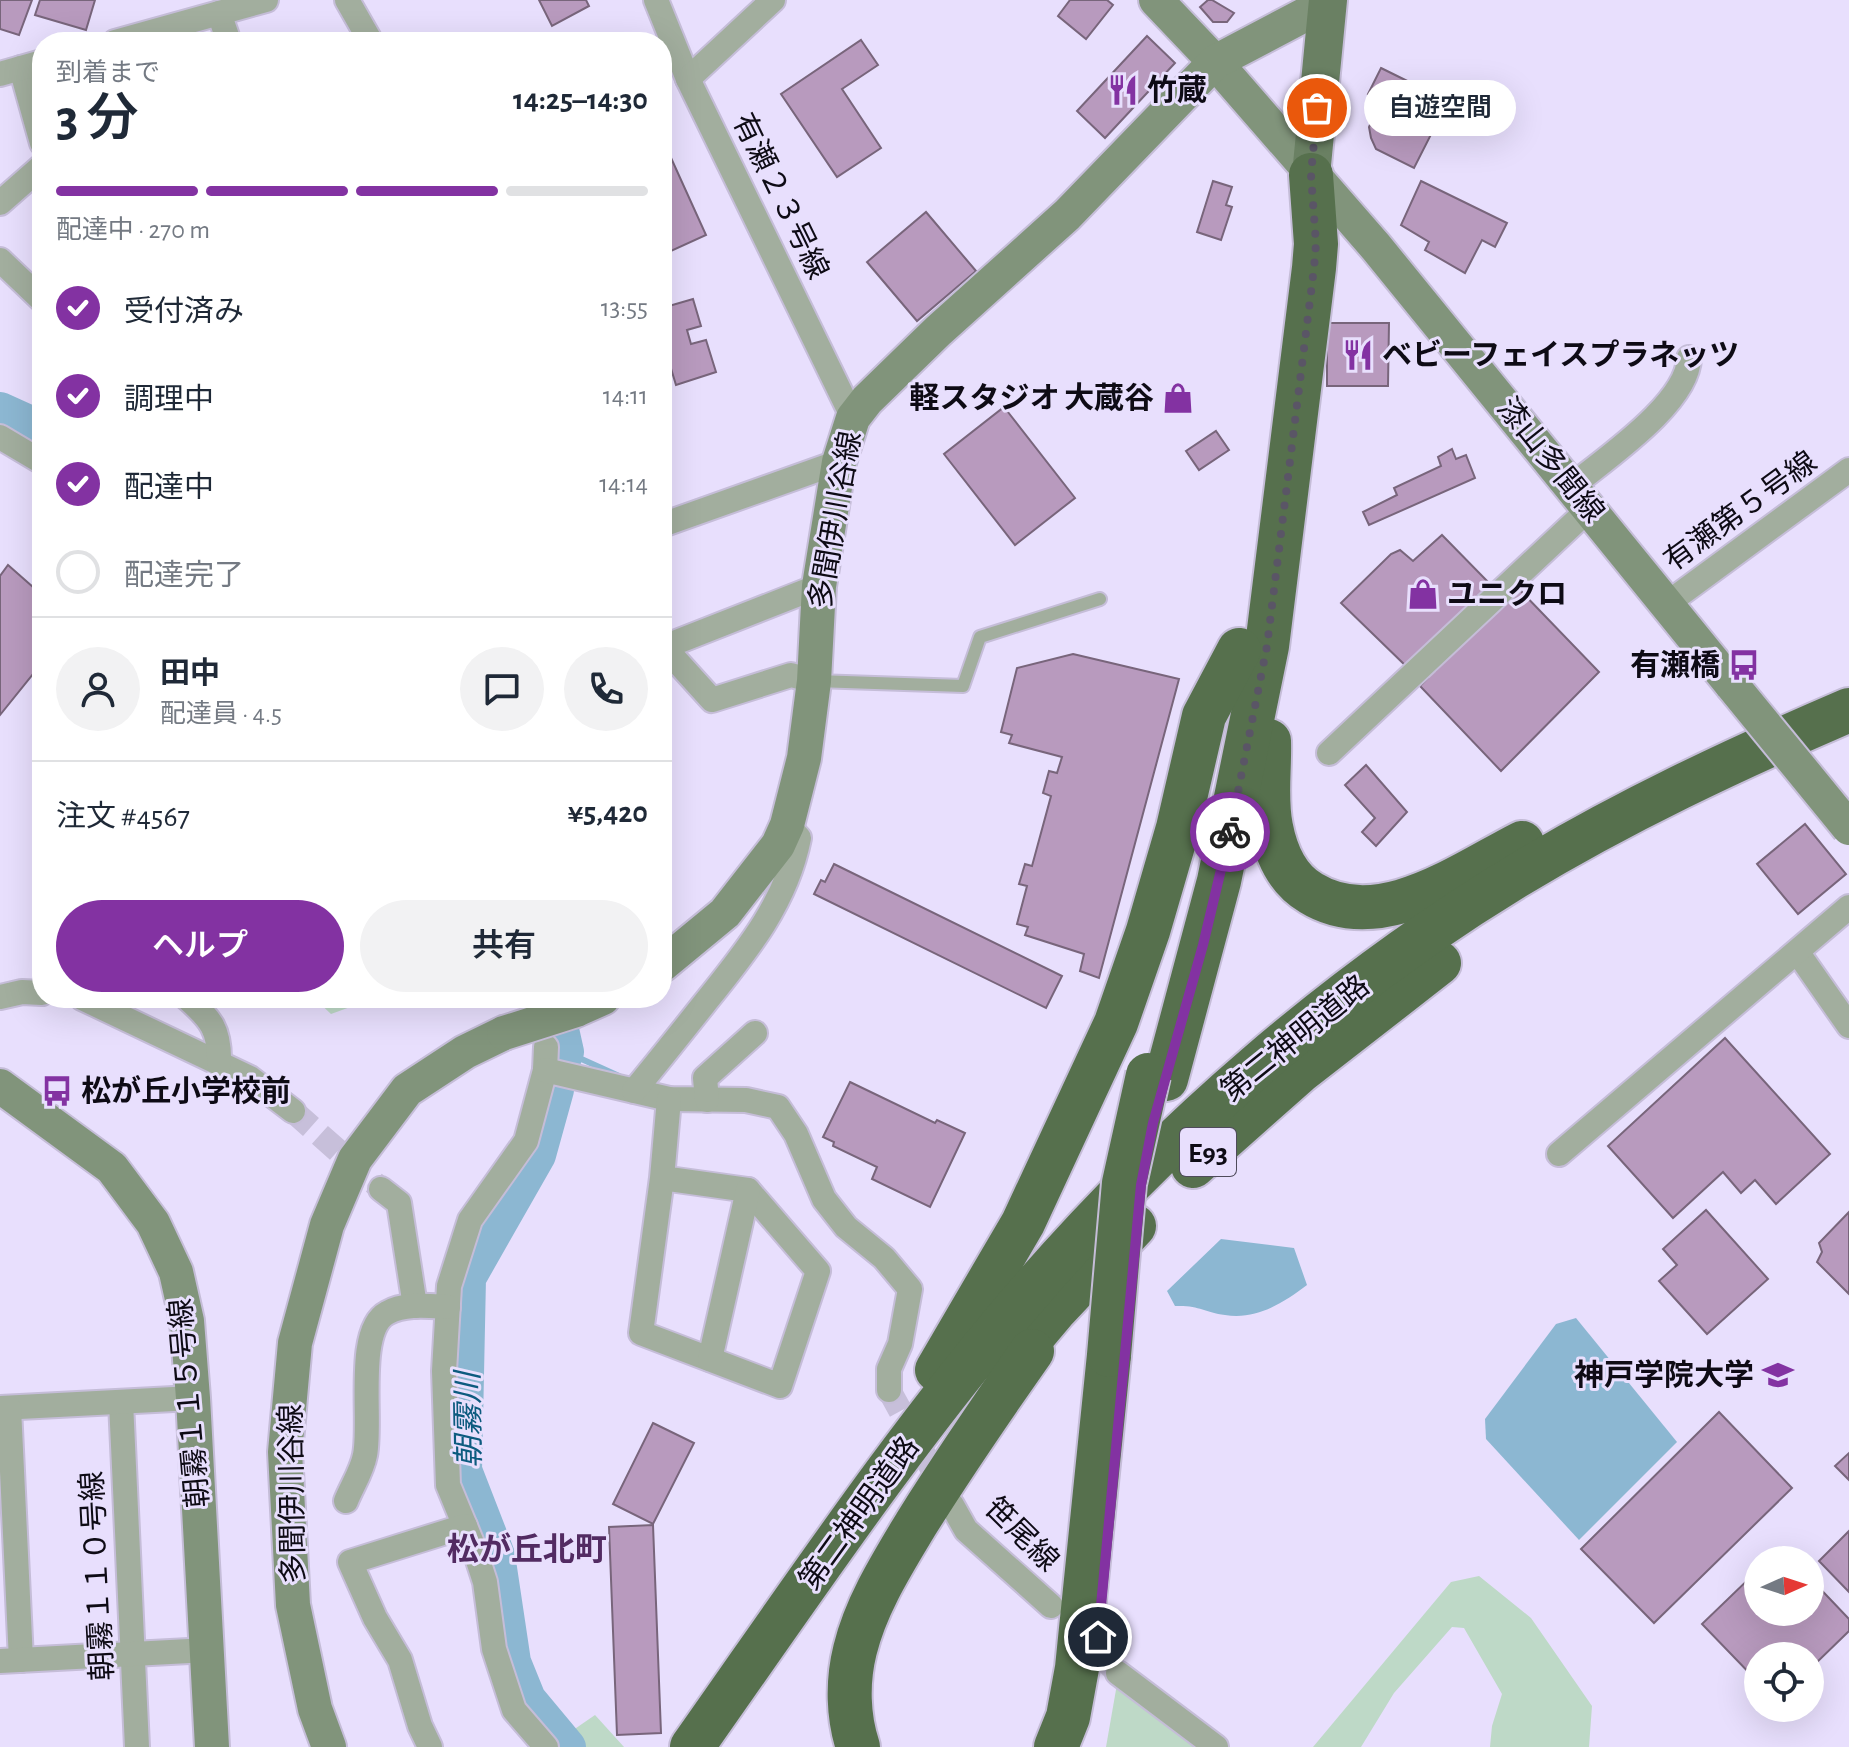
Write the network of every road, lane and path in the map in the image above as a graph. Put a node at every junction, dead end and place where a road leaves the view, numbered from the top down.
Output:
1 (266, 0) edge
2 (347, 0) edge
3 (656, 0) edge
4 (773, 0) edge
5 (1156, 0) edge
6 (1328, 1) edge
7 (219, 13) junction
8 (151, 32) edge
9 (226, 32) edge
10 (363, 32) edge
11 (669, 32) edge
12 (672, 40) edge
13 (1215, 62) junction
14 (21, 68) edge
15 (688, 79) junction
16 (32, 107) edge
17 (32, 175) edge
18 (1311, 175) junction
19 (0, 203) edge
20 (0, 260) edge
21 (32, 290) edge
22 (1689, 358) dead end
23 (853, 418) junction
24 (0, 437) edge
25 (32, 456) edge
26 (839, 462) junction
27 (1849, 470) edge
28 (1581, 497) junction
29 (672, 521) edge
30 (819, 586) junction
31 (1100, 599) dead end
32 (1668, 603) junction
33 (672, 644) edge
34 (1253, 648) junction
35 (672, 656) edge
36 (814, 681) junction
37 (1849, 698) edge
38 (1849, 710) edge
39 (1849, 742) edge
40 (1329, 753) dead end
41 (787, 825) junction
42 (1849, 828) edge
43 (1849, 907) edge
44 (1798, 953) junction
45 (672, 957) edge
46 (32, 992) edge
47 (0, 997) edge
48 (103, 1008) edge
49 (198, 1008) edge
50 (577, 1008) edge
51 (1849, 1026) edge
52 (755, 1033) dead end
53 (219, 1063) junction
54 (0, 1086) edge
55 (634, 1091) junction
56 (669, 1099) junction
57 (707, 1100) junction
58 (293, 1111) tunnel mouth
59 (1559, 1154) dead end
60 (662, 1178) junction
61 (381, 1189) tunnel mouth
62 (748, 1190) junction
63 (1097, 1266) junction
64 (415, 1306) junction
65 (448, 1307) junction
66 (1118, 1355) junction
67 (710, 1359) junction
68 (889, 1390) tunnel mouth
69 (193, 1398) junction
70 (121, 1402) junction
71 (5, 1408) edge
72 (346, 1501) dead end
73 (952, 1505) tunnel mouth
74 (465, 1526) junction
75 (1051, 1606) dead end
76 (208, 1650) junction
77 (133, 1654) junction
78 (11, 1661) edge
79 (1118, 1673) tunnel mouth
80 (137, 1747) edge
81 (212, 1747) edge
82 (329, 1747) edge
83 (430, 1747) edge
84 (546, 1747) edge
85 (691, 1747) edge
86 (730, 1747) edge
87 (858, 1747) edge
88 (1056, 1747) edge
89 (1078, 1747) edge
90 (1216, 1747) edge

1 - 7 street
2 - 10 street
3 - 11 street, 有瀬２３号線
4 - 15 street
5 - 13 street, 漆山多聞線
6 - 13 street, 多聞伊川谷線
6 - 18 main road
7 - 8 street
7 - 9 street
12 - 15 street, 有瀬２３号線
13 - 18 street, 漆山多聞線
13 - 23 street, 多聞伊川谷線
14 - 16 street
15 - 23 street, 有瀬２３号線
17 - 19 street
18 - 28 street, 漆山多聞線
18 - 34 highway
20 - 21 street
22 - 28 street
23 - 26 street, 多聞伊川谷線
24 - 25 street
26 - 29 street
26 - 30 street, 多聞伊川谷線
27 - 32 street, 有瀬第５号線
28 - 32 street, 漆山多聞線
28 - 40 street
30 - 33 street
30 - 36 street, 多聞伊川谷線
31 - 36 lane
32 - 42 street, 漆山多聞線, bridge
34 - 37 highway
34 - 66 highway
34 - 85 highway
35 - 36 street
36 - 41 street, 多聞伊川谷線
38 - 85 highway, 第二神明道路 / E93
39 - 63 highway, 第二神明道路 / E93
41 - 45 street, 多聞伊川谷線
41 - 55 street
43 - 44 street
44 - 51 street
44 - 59 street
46 - 47 street
48 - 53 street
49 - 53 street
50 - 82 street, 多聞伊川谷線, bridge
52 - 57 street
53 - 58 street
54 - 69 street, 朝霧１１５号線
55 - 56 street
55 - 65 street
56 - 57 street
56 - 60 street
57 - 68 street
60 - 62 street
60 - 67 street
61 - 64 street
62 - 67 street
62 - 67 street
63 - 86 highway, 第二神明道路 / E93
63 - 87 highway
64 - 65 street
64 - 72 street
65 - 74 street
66 - 88 highway
66 - 89 highway
69 - 70 street
69 - 76 street, 朝霧１１５号線
70 - 71 street
70 - 77 street, 朝霧１１０号線
71 - 78 street
73 - 75 street, 笹尾線
74 - 83 street
74 - 84 street
76 - 77 street
76 - 81 street, 朝霧１１５号線
77 - 78 street
77 - 80 street, 朝霧１１０号線
79 - 90 street

